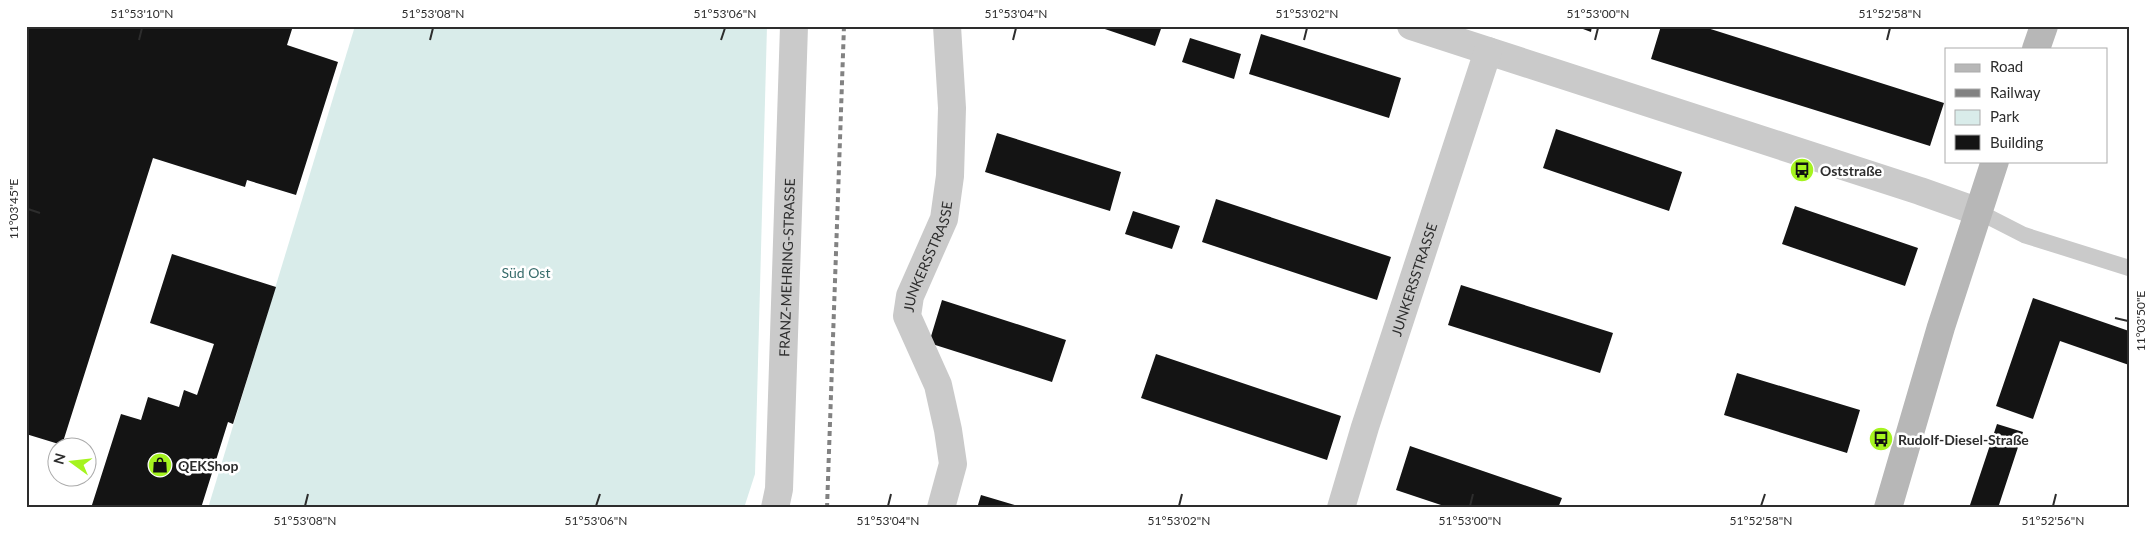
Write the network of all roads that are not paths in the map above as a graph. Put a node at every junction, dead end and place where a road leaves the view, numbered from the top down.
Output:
1 (794, 26) edge
2 (947, 26) edge
3 (1411, 26) edge
4 (2044, 26) edge
5 (2036, 48) edge
6 (1488, 51) junction
7 (1995, 162) edge
8 (1979, 212) junction
9 (2129, 268) edge
10 (775, 508) edge
11 (941, 508) edge
12 (1341, 508) edge
13 (1888, 508) edge

1 - 10 street, FRANZ-MEHRING-STRASSE
2 - 11 street, JUNKERSSTRASSE
3 - 6 street
4 - 5 street
6 - 8 street
6 - 12 street, JUNKERSSTRASSE
7 - 8 street
8 - 9 lane
8 - 13 street

